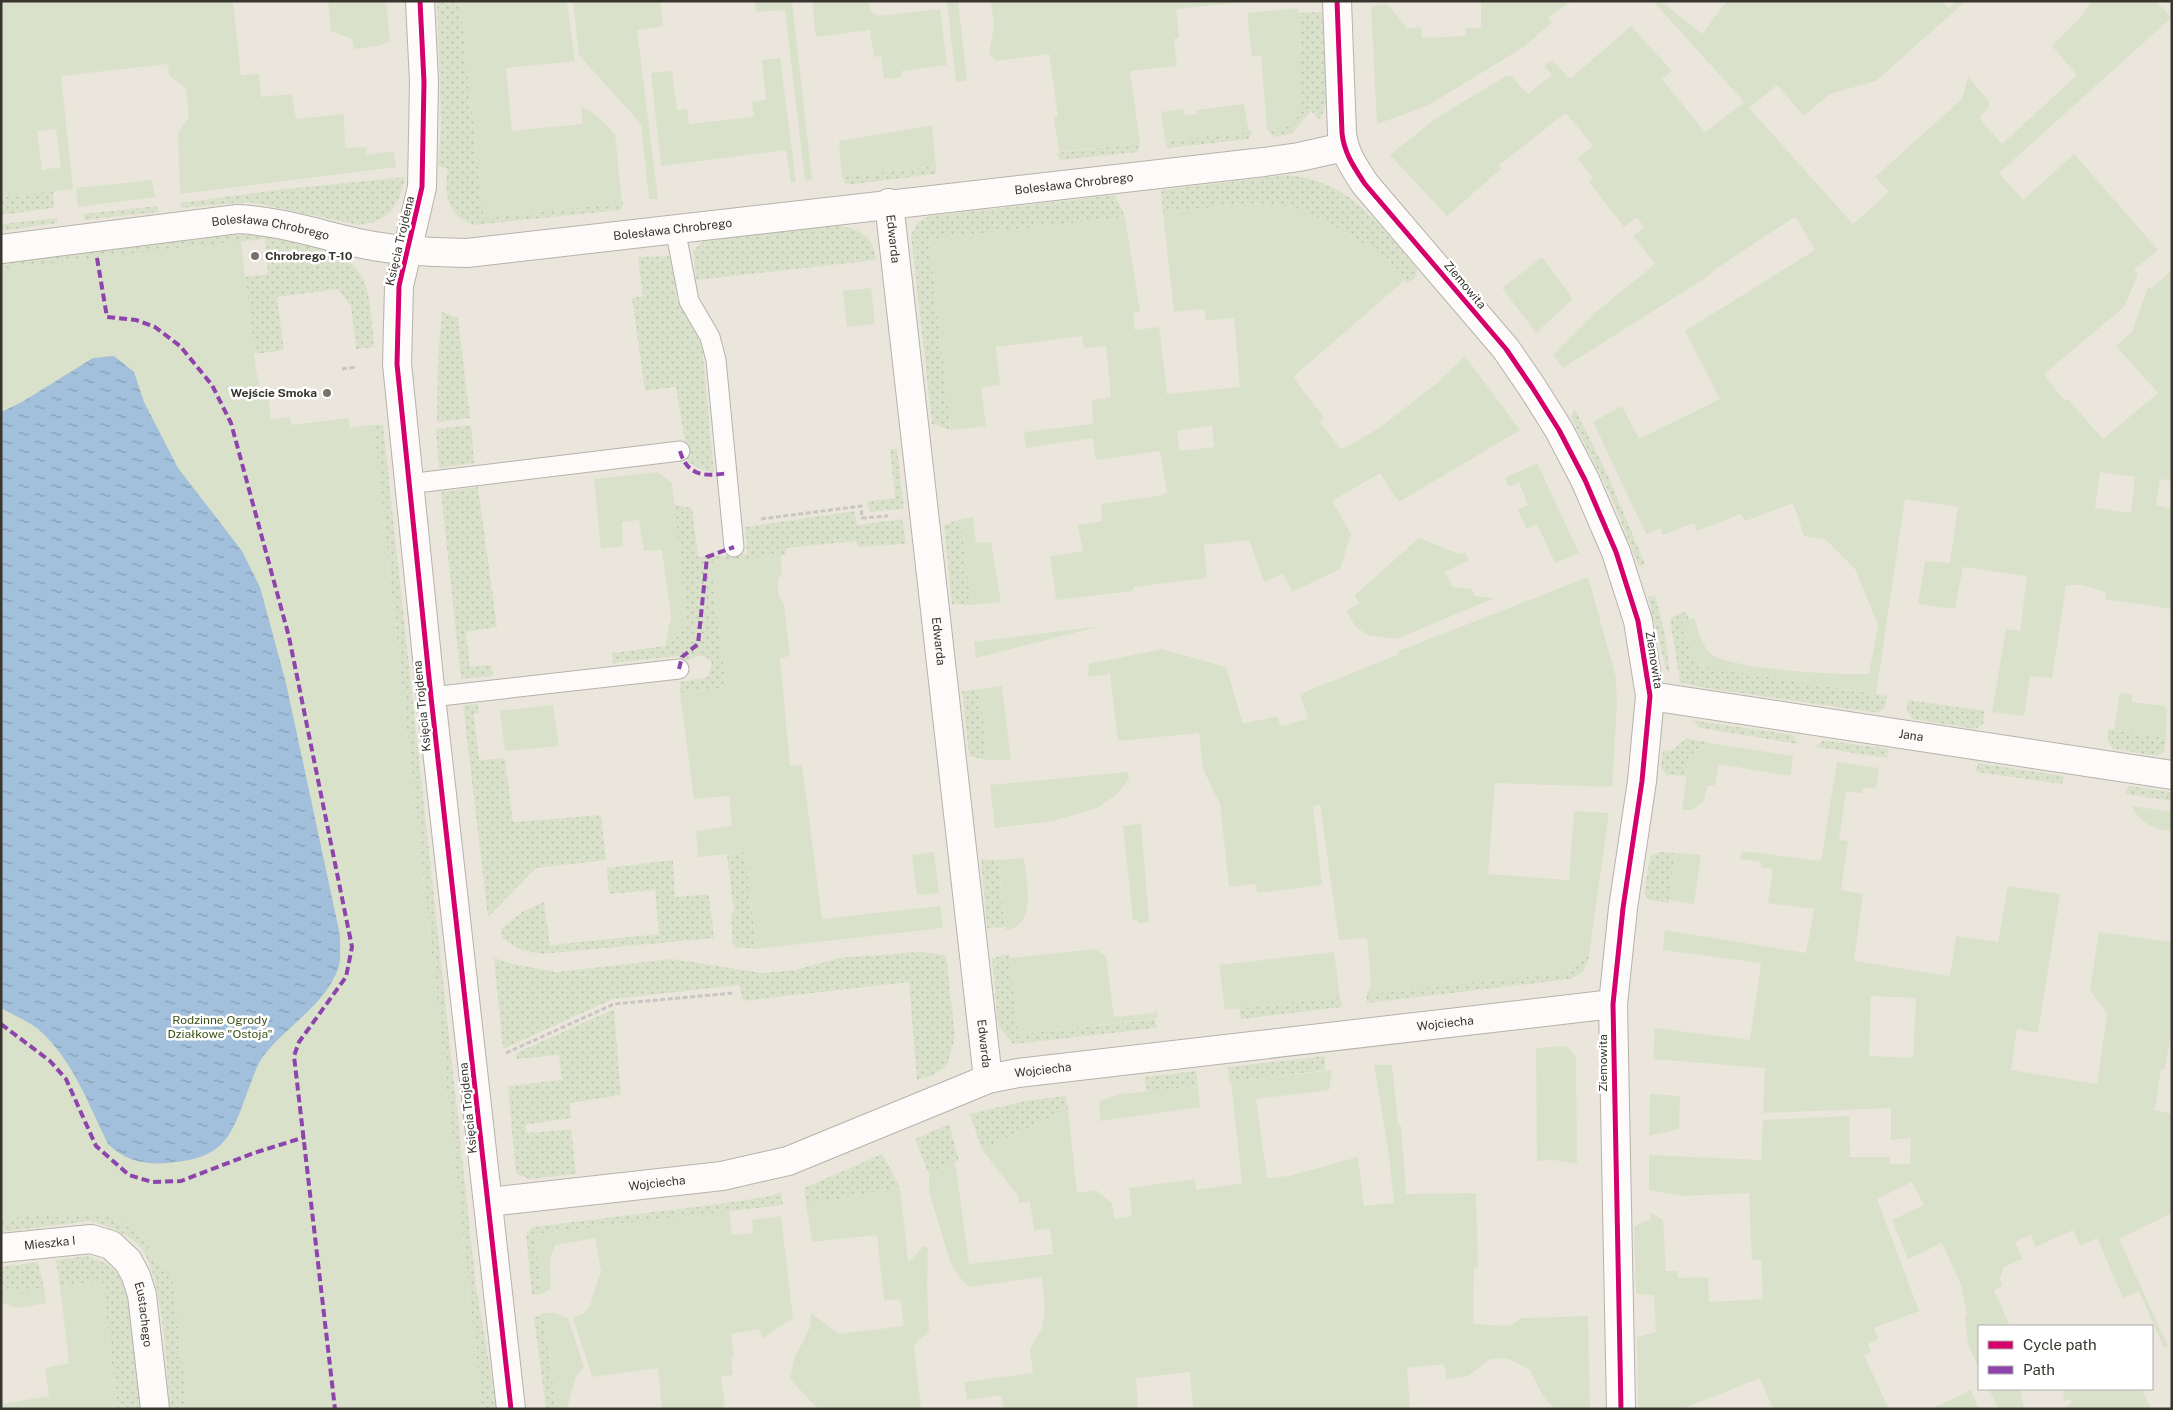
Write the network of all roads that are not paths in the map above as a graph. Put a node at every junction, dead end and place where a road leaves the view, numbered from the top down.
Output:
1 (420, 1) edge
2 (1337, 1) edge
3 (1344, 147) junction
4 (889, 204) junction
5 (675, 228) junction
6 (1, 249) edge
7 (409, 250) junction
8 (680, 451) dead end
9 (408, 484) junction
10 (734, 547) dead end
11 (679, 669) dead end
12 (1650, 696) junction
13 (431, 697) junction
14 (2172, 775) edge
15 (1613, 1004) junction
16 (988, 1080) junction
17 (489, 1202) junction
18 (98, 1240) joint
19 (1, 1248) edge
20 (155, 1409) edge
21 (512, 1409) edge
22 (1621, 1409) edge

1 - 7 street, Księcia Trojdena
2 - 3 street, Ziemowita
3 - 4 street, Bolesława Chrobrego
3 - 12 street, Ziemowita
4 - 5 street, Bolesława Chrobrego
4 - 16 street, Edwarda
5 - 7 street, Bolesława Chrobrego
5 - 10 lane
6 - 7 street, Bolesława Chrobrego
7 - 9 street, Księcia Trojdena
8 - 9 lane
9 - 13 street, Księcia Trojdena
11 - 13 lane
12 - 14 street, Jana
12 - 15 street, Ziemowita
13 - 17 street, Księcia Trojdena
15 - 16 street, Wojciecha
15 - 22 street, Ziemowita
16 - 17 street, Wojciecha
17 - 21 street, Księcia Trojdena
18 - 19 street, Mieszka I
18 - 20 street, Eustachego

